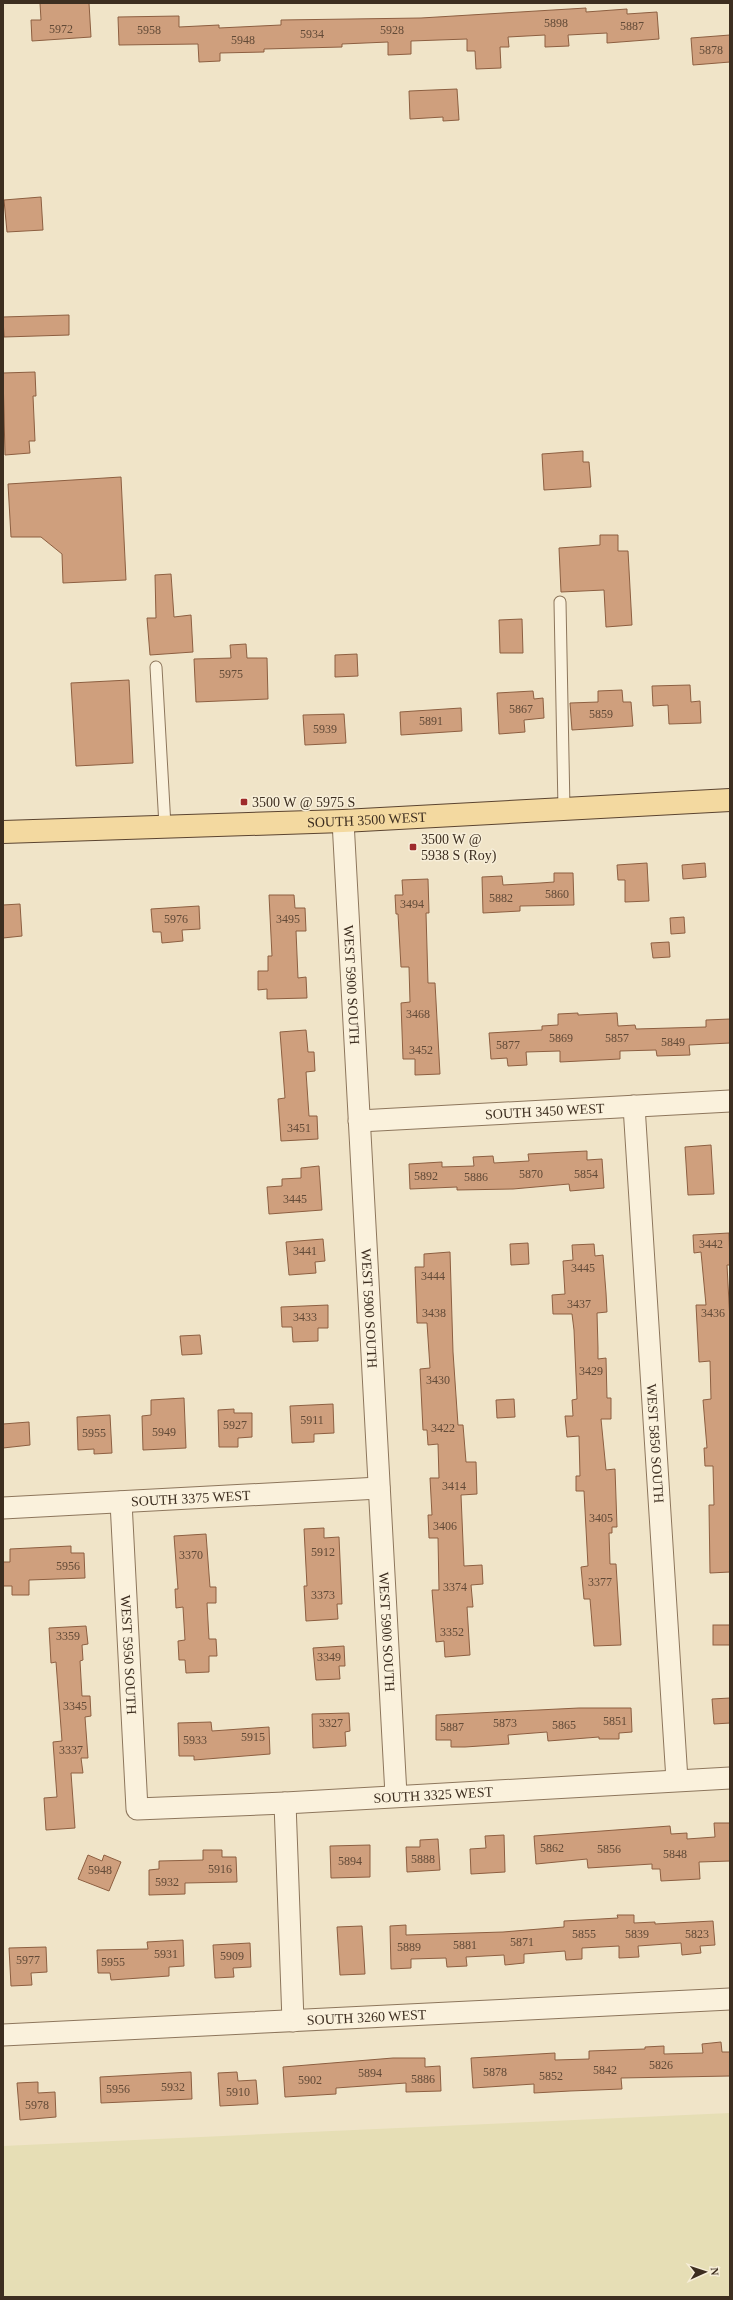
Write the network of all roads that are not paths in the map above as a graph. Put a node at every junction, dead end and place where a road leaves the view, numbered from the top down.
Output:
1 (560, 602) dead end
2 (156, 667) dead end
3 (730, 800) edge
4 (564, 809) junction
5 (342, 820) junction
6 (166, 826) junction
7 (3, 832) edge
8 (730, 1101) edge
9 (634, 1106) junction
10 (359, 1121) junction
11 (379, 1488) junction
12 (121, 1502) junction
13 (3, 1508) edge
14 (730, 1778) edge
15 (677, 1780) junction
16 (396, 1795) junction
17 (285, 1803) junction
18 (137, 1809) joint
19 (730, 1999) edge
20 (292, 2021) junction
21 (3, 2035) edge

1 - 4 lane
2 - 6 lane
3 - 4 main road, SOUTH 3500 WEST
4 - 5 main road, SOUTH 3500 WEST
5 - 6 main road, SOUTH 3500 WEST
5 - 10 street, WEST 5900 SOUTH
6 - 7 main road, SOUTH 3500 WEST
8 - 9 street, SOUTH 3450 WEST
9 - 10 street, SOUTH 3450 WEST
9 - 15 street, WEST 5850 SOUTH
10 - 11 street, WEST 5900 SOUTH
11 - 12 street, SOUTH 3375 WEST
11 - 16 street, WEST 5900 SOUTH
12 - 13 street, SOUTH 3375 WEST
12 - 18 street, WEST 5950 SOUTH
14 - 15 street, SOUTH 3325 WEST
15 - 16 street, SOUTH 3325 WEST
16 - 17 street, SOUTH 3325 WEST
17 - 18 street, SOUTH 3325 WEST
17 - 20 street
19 - 20 street, SOUTH 3260 WEST
20 - 21 street, SOUTH 3260 WEST

